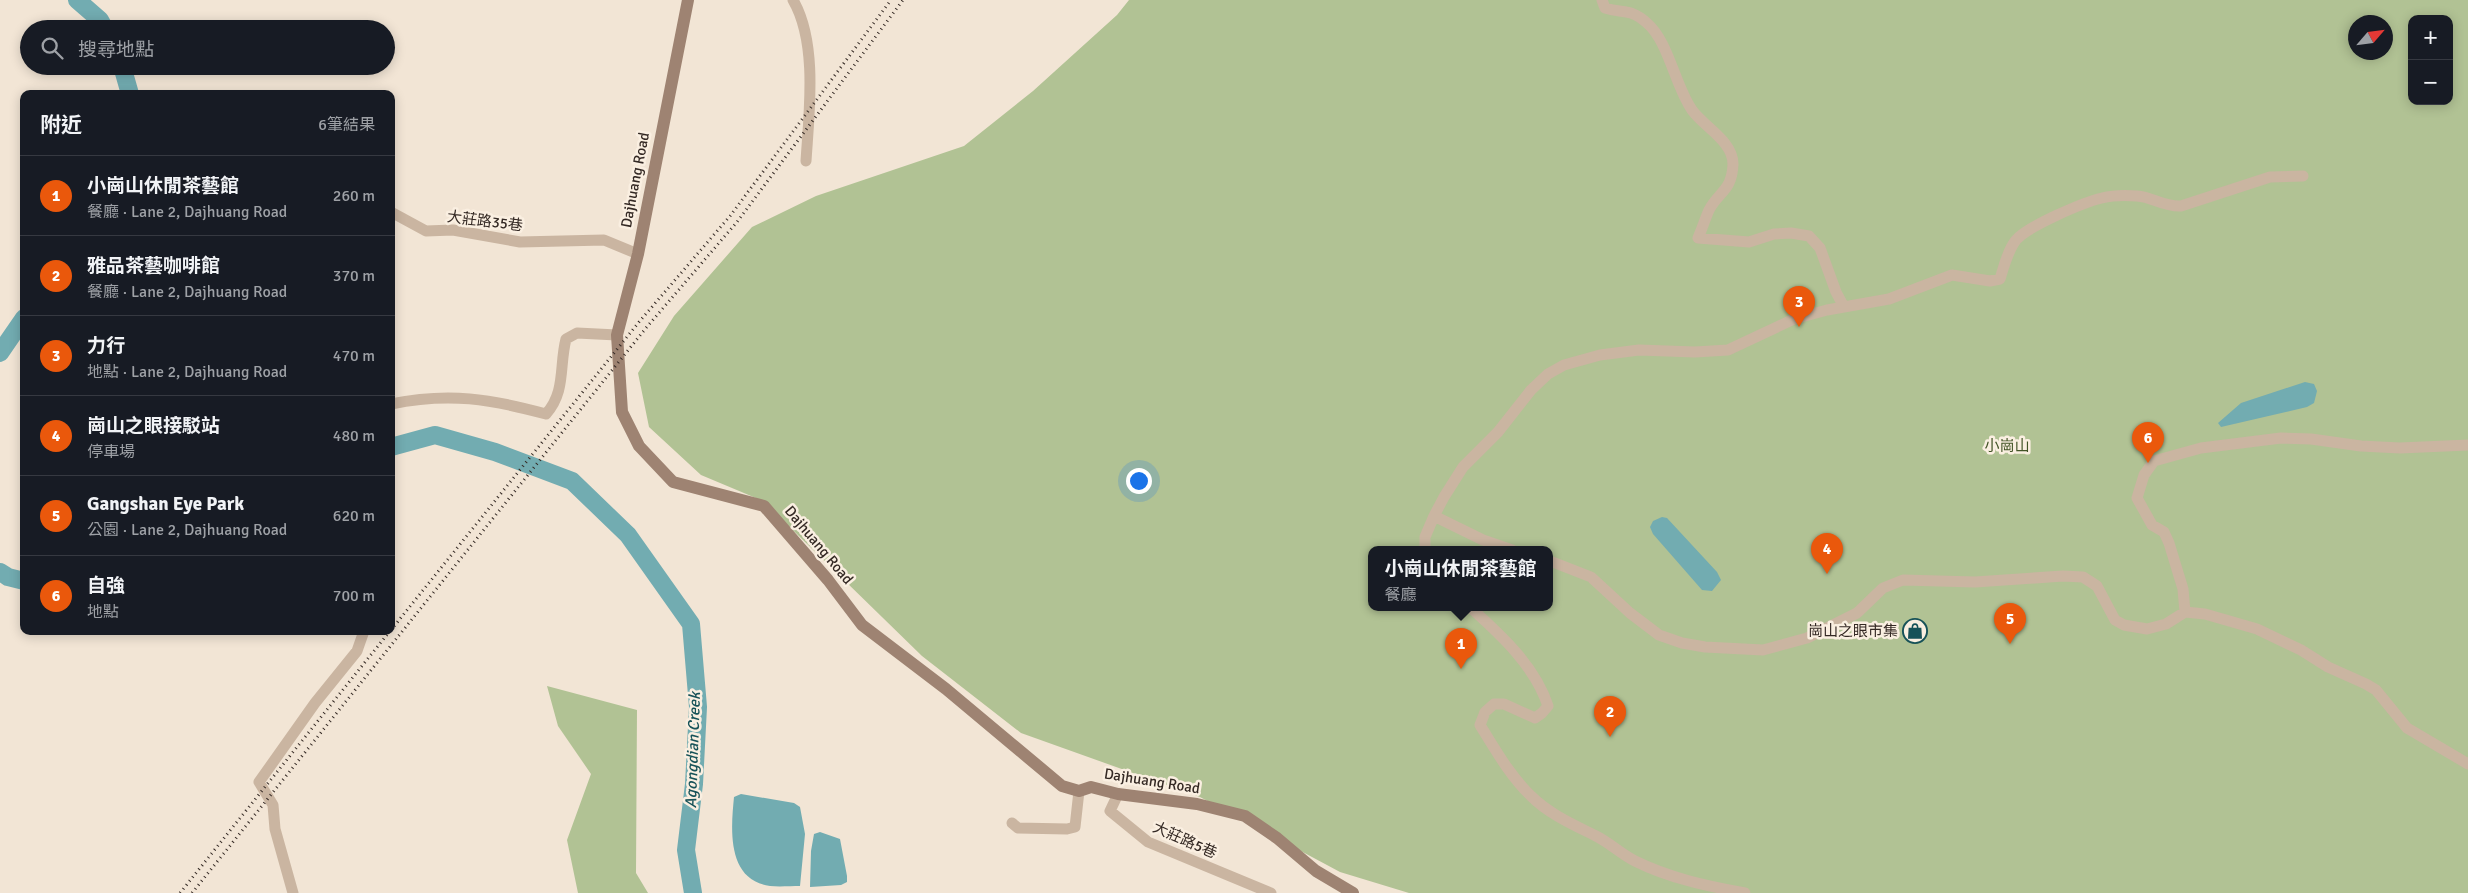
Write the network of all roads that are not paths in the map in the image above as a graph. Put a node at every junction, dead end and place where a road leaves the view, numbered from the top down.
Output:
1 (688, 0) edge
2 (793, 0) edge
3 (1602, 0) edge
4 (806, 160) dead end
5 (2303, 176) dead end
6 (395, 214) edge
7 (638, 254) junction
8 (1844, 307) junction
9 (617, 335) junction
10 (395, 403) edge
11 (2468, 446) edge
12 (1434, 516) junction
13 (1425, 546) edge
14 (1500, 546) edge
15 (1553, 562) edge
16 (1474, 611) edge
17 (2185, 612) junction
18 (363, 635) edge
19 (2468, 764) edge
20 (1079, 791) junction
21 (1118, 794) junction
22 (1012, 823) dead end
23 (292, 893) edge
24 (1271, 893) edge
25 (1353, 893) edge
26 (1745, 893) edge

1 - 7 street, Dajhuang Road
2 - 4 street
3 - 8 street
5 - 8 street
6 - 7 street, 大莊路35巷
7 - 9 street, Dajhuang Road
8 - 12 street
9 - 10 street
9 - 20 street, Dajhuang Road
11 - 17 street
12 - 13 street
12 - 14 street
15 - 17 street
16 - 26 street
17 - 19 street
18 - 23 street
20 - 21 street, Dajhuang Road
20 - 22 street
21 - 24 street, 大莊路5巷
21 - 25 street, Dajhuang Road

